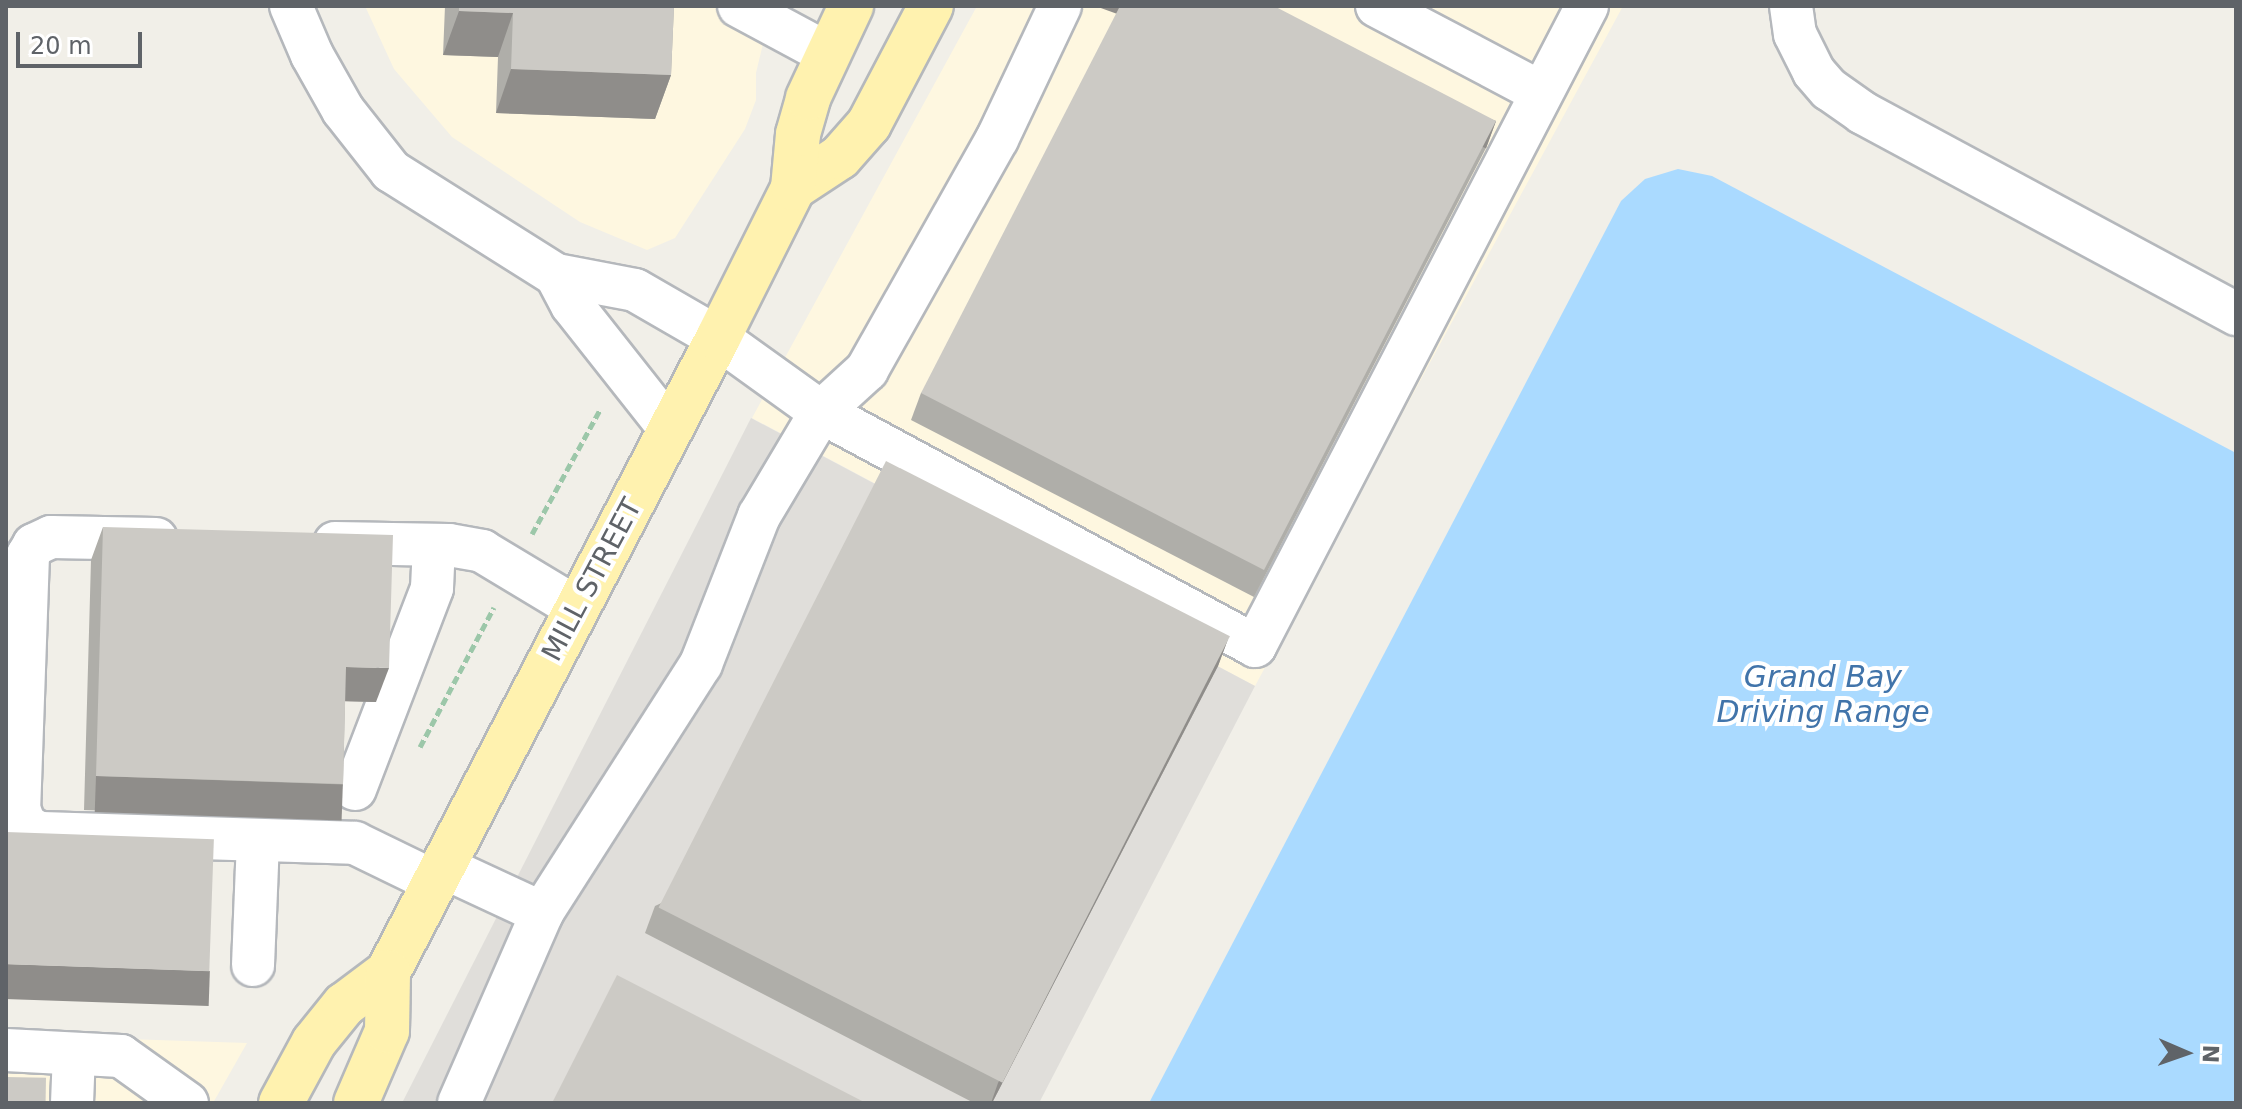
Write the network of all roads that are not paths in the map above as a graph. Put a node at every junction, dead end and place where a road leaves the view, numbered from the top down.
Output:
1 (291, 6) edge
2 (739, 6) edge
3 (851, 6) edge
4 (931, 6) edge
5 (1060, 6) edge
6 (1377, 6) edge
7 (1587, 6) edge
8 (1791, 6) edge
9 (828, 54) junction
10 (1540, 92) junction
11 (793, 188) junction
12 (556, 275) junction
13 (2236, 314) edge
14 (718, 338) junction
15 (821, 412) junction
16 (670, 429) junction
17 (195, 540) edge
18 (291, 542) edge
19 (434, 545) junction
20 (577, 608) junction
21 (355, 789) dead end
22 (258, 840) junction
23 (439, 875) junction
24 (542, 913) junction
25 (253, 965) dead end
26 (388, 972) junction
27 (6, 1050) edge
28 (74, 1054) junction
29 (72, 1103) edge
30 (187, 1103) edge
31 (281, 1103) edge
32 (356, 1103) edge
33 (459, 1103) edge

1 - 12 street
2 - 9 street
3 - 9 main road, MILL STREET
4 - 11 main road
5 - 15 street
6 - 10 street
7 - 10 street
8 - 13 street
9 - 11 main road, MILL STREET
10 - 15 street
11 - 14 main road, MILL STREET
12 - 14 street
12 - 16 street
14 - 15 street
14 - 16 main road, MILL STREET
15 - 24 street
16 - 20 main road, MILL STREET
17 - 22 street
18 - 19 street
19 - 20 street
19 - 21 street
20 - 23 main road, MILL STREET
22 - 23 street
22 - 25 street
23 - 24 street
23 - 26 main road, MILL STREET
24 - 33 street
26 - 31 main road, MILL STREET
26 - 32 main road, MILL STREET
27 - 28 street
28 - 29 street
28 - 30 street

